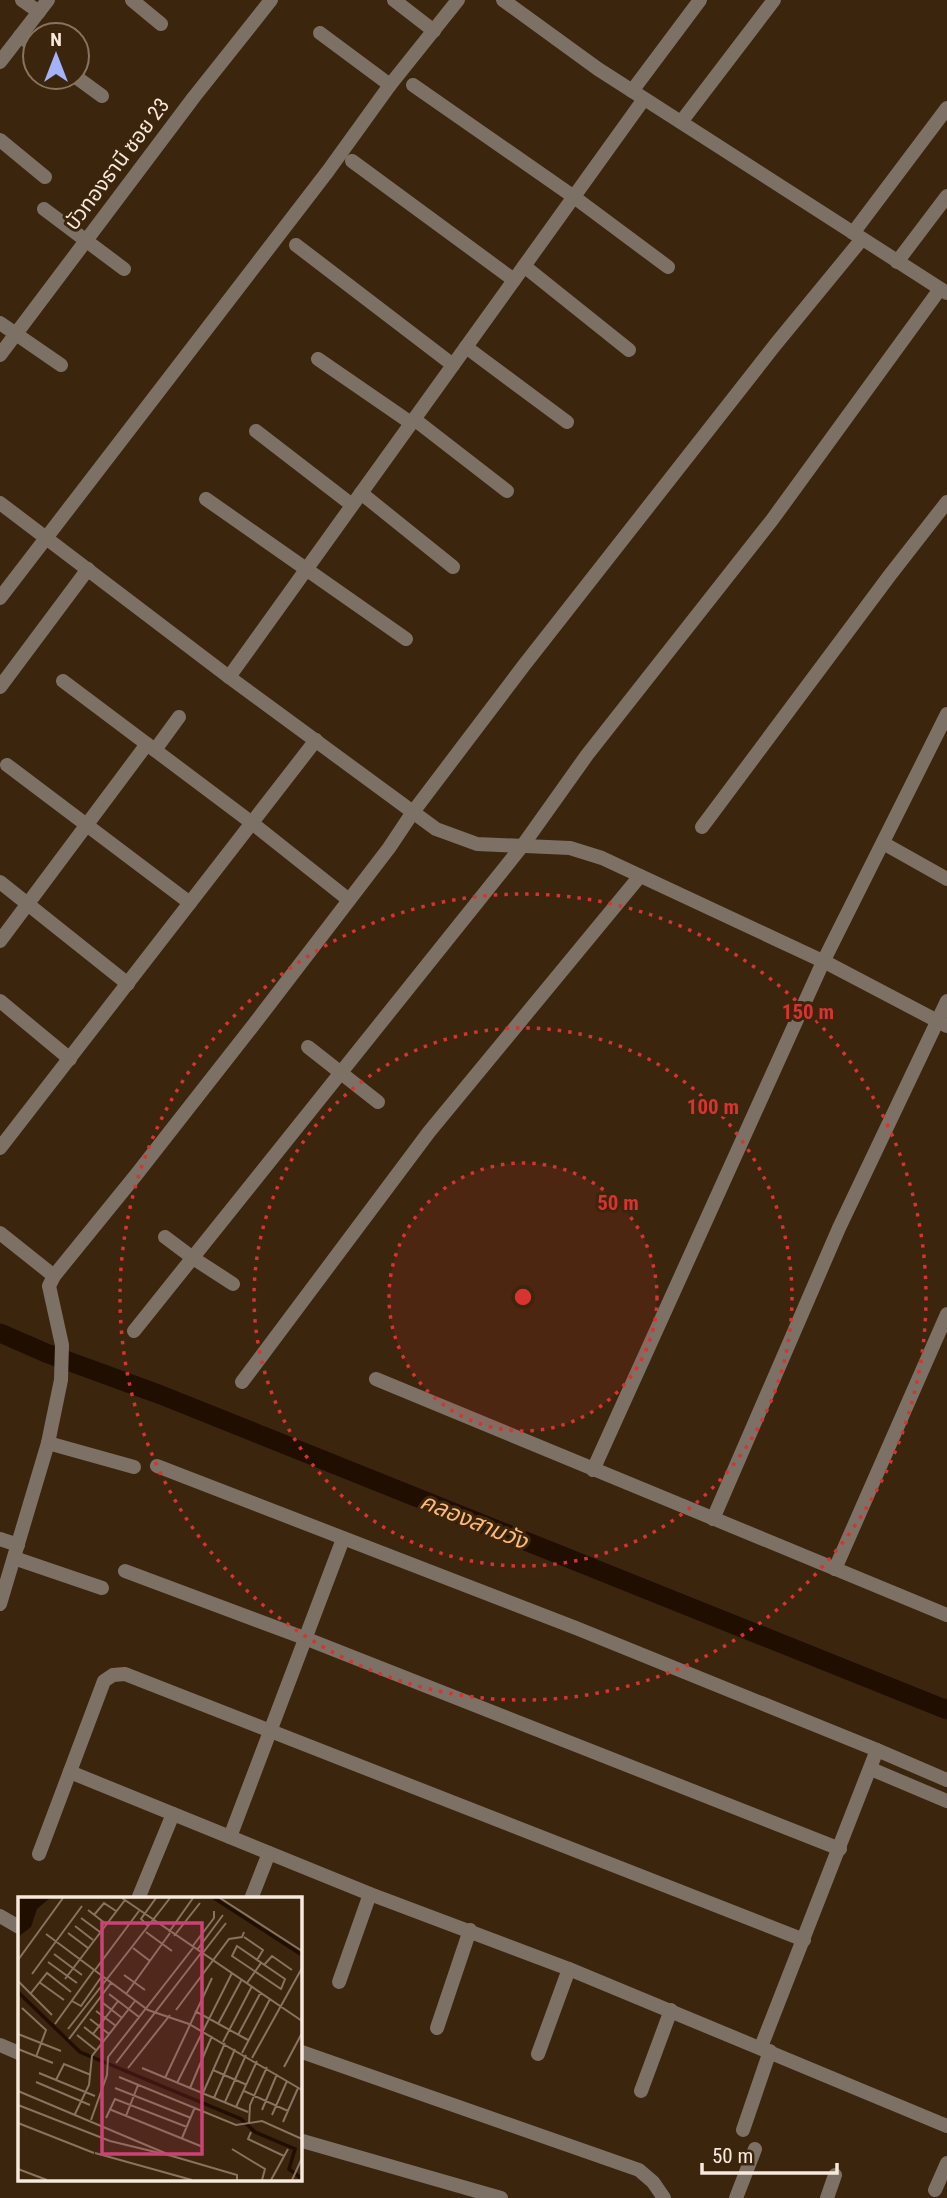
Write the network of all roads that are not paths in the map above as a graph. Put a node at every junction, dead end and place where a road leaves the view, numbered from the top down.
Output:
1 (22, 0) edge
2 (48, 0) edge
3 (132, 0) edge
4 (271, 0) edge
5 (394, 0) edge
6 (458, 0) edge
7 (503, 0) edge
8 (700, 0) edge
9 (774, 0) edge
10 (38, 12) junction
11 (161, 24) dead end
12 (434, 31) junction
13 (320, 33) dead end
14 (20, 36) joint
15 (0, 62) edge
16 (390, 85) junction
17 (413, 85) dead end
18 (91, 88) edge
19 (638, 95) junction
20 (102, 96) dead end
21 (947, 108) edge
22 (681, 122) junction
23 (0, 140) edge
24 (352, 161) dead end
25 (46, 177) dead end
26 (947, 196) edge
27 (574, 197) junction
28 (44, 209) dead end
29 (858, 236) junction
30 (86, 241) junction
31 (296, 245) dead end
32 (897, 262) junction
33 (524, 266) junction
34 (668, 267) dead end
35 (124, 269) dead end
36 (514, 280) junction
37 (944, 291) edge
38 (0, 323) edge
39 (16, 334) junction
40 (466, 347) junction
41 (629, 350) dead end
42 (0, 355) edge
43 (318, 359) dead end
44 (61, 365) dead end
45 (453, 365) junction
46 (413, 421) junction
47 (567, 422) dead end
48 (256, 431) dead end
49 (507, 491) dead end
50 (206, 499) dead end
51 (356, 499) junction
52 (947, 502) edge
53 (1, 507) edge
54 (47, 538) junction
55 (306, 567) junction
56 (453, 567) dead end
57 (88, 569) junction
58 (0, 598) edge
59 (406, 639) dead end
60 (229, 677) junction
61 (63, 681) dead end
62 (0, 687) edge
63 (947, 715) edge
64 (178, 717) dead end
65 (316, 740) junction
66 (151, 747) junction
67 (7, 765) dead end
68 (413, 812) junction
69 (252, 823) junction
70 (88, 826) junction
71 (702, 827) dead end
72 (883, 842) junction
73 (523, 845) junction
74 (640, 876) junction
75 (947, 879) edge
76 (0, 883) edge
77 (349, 900) junction
78 (190, 903) junction
79 (27, 904) junction
80 (0, 941) edge
81 (823, 961) junction
82 (128, 984) junction
83 (0, 1001) edge
84 (947, 1001) edge
85 (942, 1024) edge
86 (309, 1048) dead end
87 (70, 1059) junction
88 (342, 1074) junction
89 (378, 1102) dead end
90 (5, 1130) edge
91 (0, 1148) edge
92 (0, 1233) edge
93 (165, 1237) dead end
94 (192, 1258) junction
95 (54, 1276) junction
96 (233, 1284) dead end
97 (947, 1314) edge
98 (134, 1331) dead end
99 (376, 1379) dead end
100 (243, 1382) dead end
101 (48, 1443) junction
102 (157, 1466) dead end
103 (134, 1467) dead end
104 (593, 1470) junction
105 (713, 1519) junction
106 (0, 1539) edge
107 (343, 1539) junction
108 (16, 1552) junction
109 (835, 1569) junction
110 (125, 1571) dead end
111 (102, 1588) dead end
112 (0, 1604) edge
113 (947, 1615) edge
114 (307, 1639) junction
115 (272, 1731) junction
116 (877, 1749) junction
117 (871, 1769) junction
118 (70, 1772) junction
119 (947, 1780) edge
120 (947, 1801) edge
121 (173, 1814) junction
122 (230, 1837) junction
123 (840, 1849) junction
124 (269, 1853) junction
125 (39, 1854) dead end
126 (370, 1894) junction
127 (139, 1897) edge
128 (252, 1897) edge
129 (0, 1916) edge
130 (18, 1926) edge
131 (470, 1930) junction
132 (804, 1940) junction
133 (569, 1969) junction
134 (339, 1982) dead end
135 (671, 2010) junction
136 (437, 2028) dead end
137 (0, 2045) edge
138 (766, 2049) junction
139 (301, 2052) edge
140 (18, 2053) edge
141 (538, 2054) dead end
142 (641, 2091) dead end
143 (947, 2126) edge
144 (743, 2130) dead end
145 (301, 2141) edge
146 (755, 2149) dead end
147 (947, 2163) edge
148 (835, 2175) dead end
149 (935, 2189) dead end
150 (501, 2198) edge
151 (664, 2198) edge
152 (736, 2198) edge
153 (827, 2198) edge

1 - 10 street
2 - 10 street
3 - 11 street
4 - 30 street, บัวทองธานี ซอย 23
5 - 12 street
6 - 12 street
7 - 19 street
8 - 19 street
9 - 22 street
10 - 14 street
12 - 16 street
13 - 16 street
14 - 15 street
16 - 54 street
17 - 27 street
18 - 20 street
19 - 22 street
19 - 27 street
21 - 29 street
22 - 29 street
23 - 25 street
24 - 36 street
26 - 32 street
27 - 33 street
27 - 34 street
28 - 30 street
29 - 32 street
29 - 68 street
30 - 35 street
30 - 39 street, บัวทองธานี ซอย 23
31 - 45 street
32 - 37 street
33 - 36 street
33 - 41 street
36 - 40 street
37 - 73 street
38 - 39 street
39 - 42 street, บัวทองธานี ซอย 23
39 - 44 street
40 - 45 street
40 - 47 street
43 - 46 street
45 - 46 street
46 - 49 street
46 - 51 street
48 - 51 street
50 - 55 street
51 - 55 street
51 - 56 street
52 - 71 street
53 - 54 street
54 - 57 street
54 - 58 street
55 - 59 street
55 - 60 street
57 - 60 street
57 - 62 street
60 - 65 street
61 - 66 street
63 - 72 street
64 - 66 street
65 - 68 street
65 - 69 street
66 - 69 street
66 - 70 street
67 - 70 street
68 - 73 street
68 - 77 street
69 - 77 street
69 - 78 street
70 - 78 street
70 - 79 street
72 - 75 street
72 - 81 street
73 - 74 street
73 - 88 street
74 - 81 street
74 - 100 street
76 - 79 street
77 - 95 street
78 - 82 street
79 - 80 street
79 - 82 street
81 - 85 street
81 - 104 street
82 - 87 street
83 - 87 street
84 - 85 street
85 - 105 street
86 - 88 street
87 - 90 street
88 - 89 street
88 - 94 street
90 - 91 street
92 - 95 street
93 - 94 street
94 - 96 street
94 - 98 street
95 - 101 street
97 - 109 street
99 - 104 street
101 - 103 street
101 - 108 street
102 - 107 street
104 - 105 street
105 - 109 street
106 - 108 street
107 - 114 street
107 - 116 street
108 - 111 street
108 - 112 street
109 - 113 street
110 - 114 street
114 - 115 street
114 - 123 street
115 - 118 street
115 - 122 street
115 - 132 street
116 - 117 street
116 - 119 street
117 - 120 street
117 - 123 street
118 - 121 street
118 - 125 street
121 - 122 street
121 - 127 street
122 - 124 street
123 - 132 street
124 - 126 street
124 - 128 street
126 - 131 street
126 - 134 street
129 - 130 street
131 - 133 street
131 - 136 street
132 - 138 street
133 - 135 street
133 - 141 street
135 - 138 street
135 - 142 street
137 - 140 street
138 - 143 street
138 - 144 street
139 - 151 street
145 - 150 street
146 - 152 street
147 - 149 street
148 - 153 street

